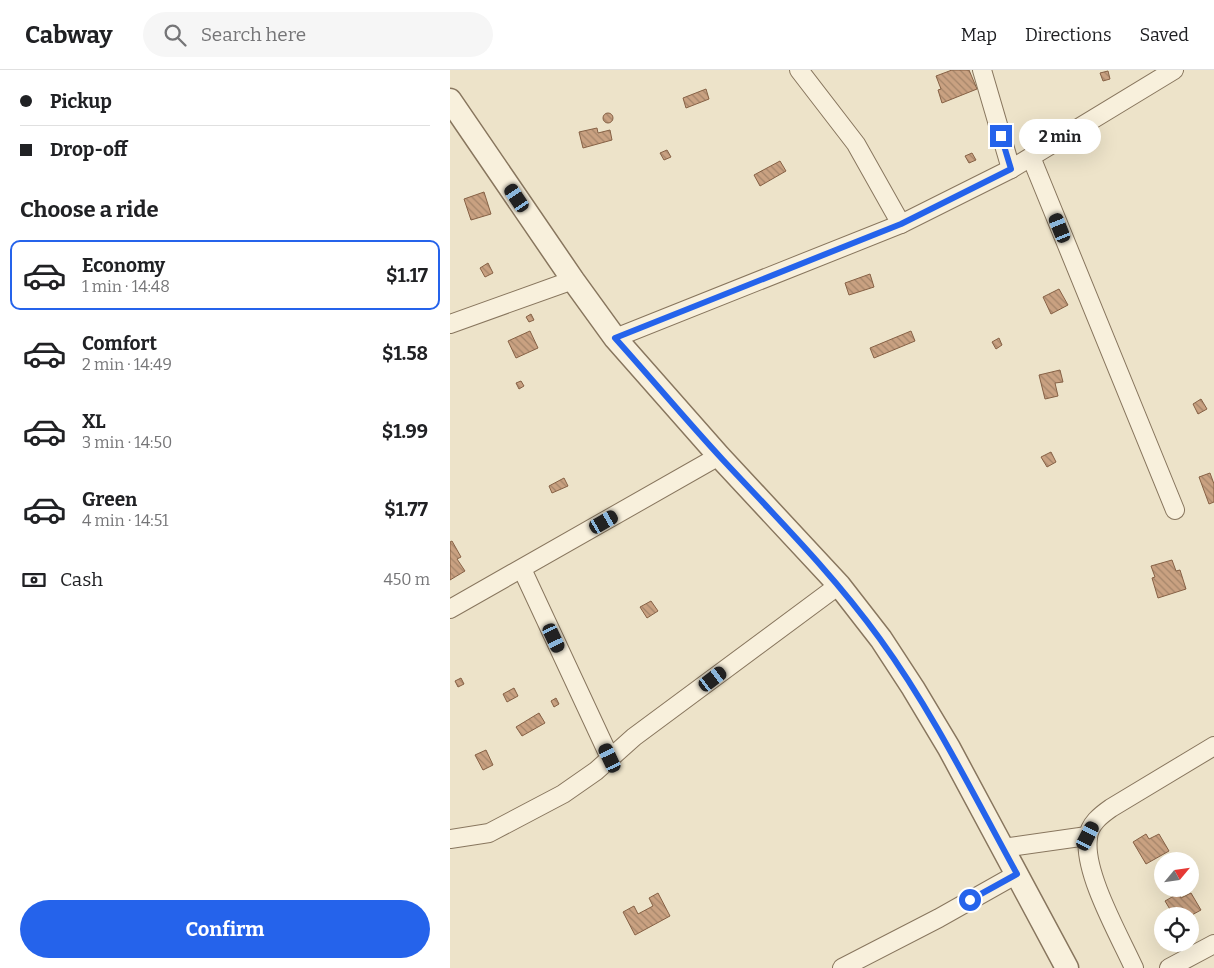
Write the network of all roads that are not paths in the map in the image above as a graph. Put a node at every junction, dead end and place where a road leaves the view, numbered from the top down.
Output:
1 (799, 70) edge
2 (982, 70) edge
3 (1174, 70) edge
4 (450, 100) edge
5 (1031, 158) junction
6 (1011, 169) junction
7 (901, 224) junction
8 (573, 280) junction
9 (450, 324) edge
10 (615, 338) junction
11 (719, 456) junction
12 (1175, 510) dead end
13 (522, 569) junction
14 (839, 585) junction
15 (450, 609) edge
16 (1214, 746) edge
17 (610, 758) junction
18 (1088, 836) junction
19 (450, 839) edge
20 (1003, 848) junction
21 (1017, 874) junction
22 (1214, 944) edge
23 (842, 968) edge
24 (1068, 968) edge
25 (1134, 968) edge
26 (1169, 968) edge

1 - 7 street
2 - 6 street
3 - 5 street
4 - 8 street
5 - 6 street
5 - 12 street
6 - 7 street
7 - 10 street
8 - 9 street
8 - 10 street
10 - 11 street
11 - 13 street
11 - 14 street
13 - 15 street
13 - 17 street
14 - 17 street
14 - 20 street
16 - 18 street
17 - 19 street
18 - 20 street
18 - 25 street
20 - 21 street
21 - 23 street
21 - 24 street
22 - 26 street

